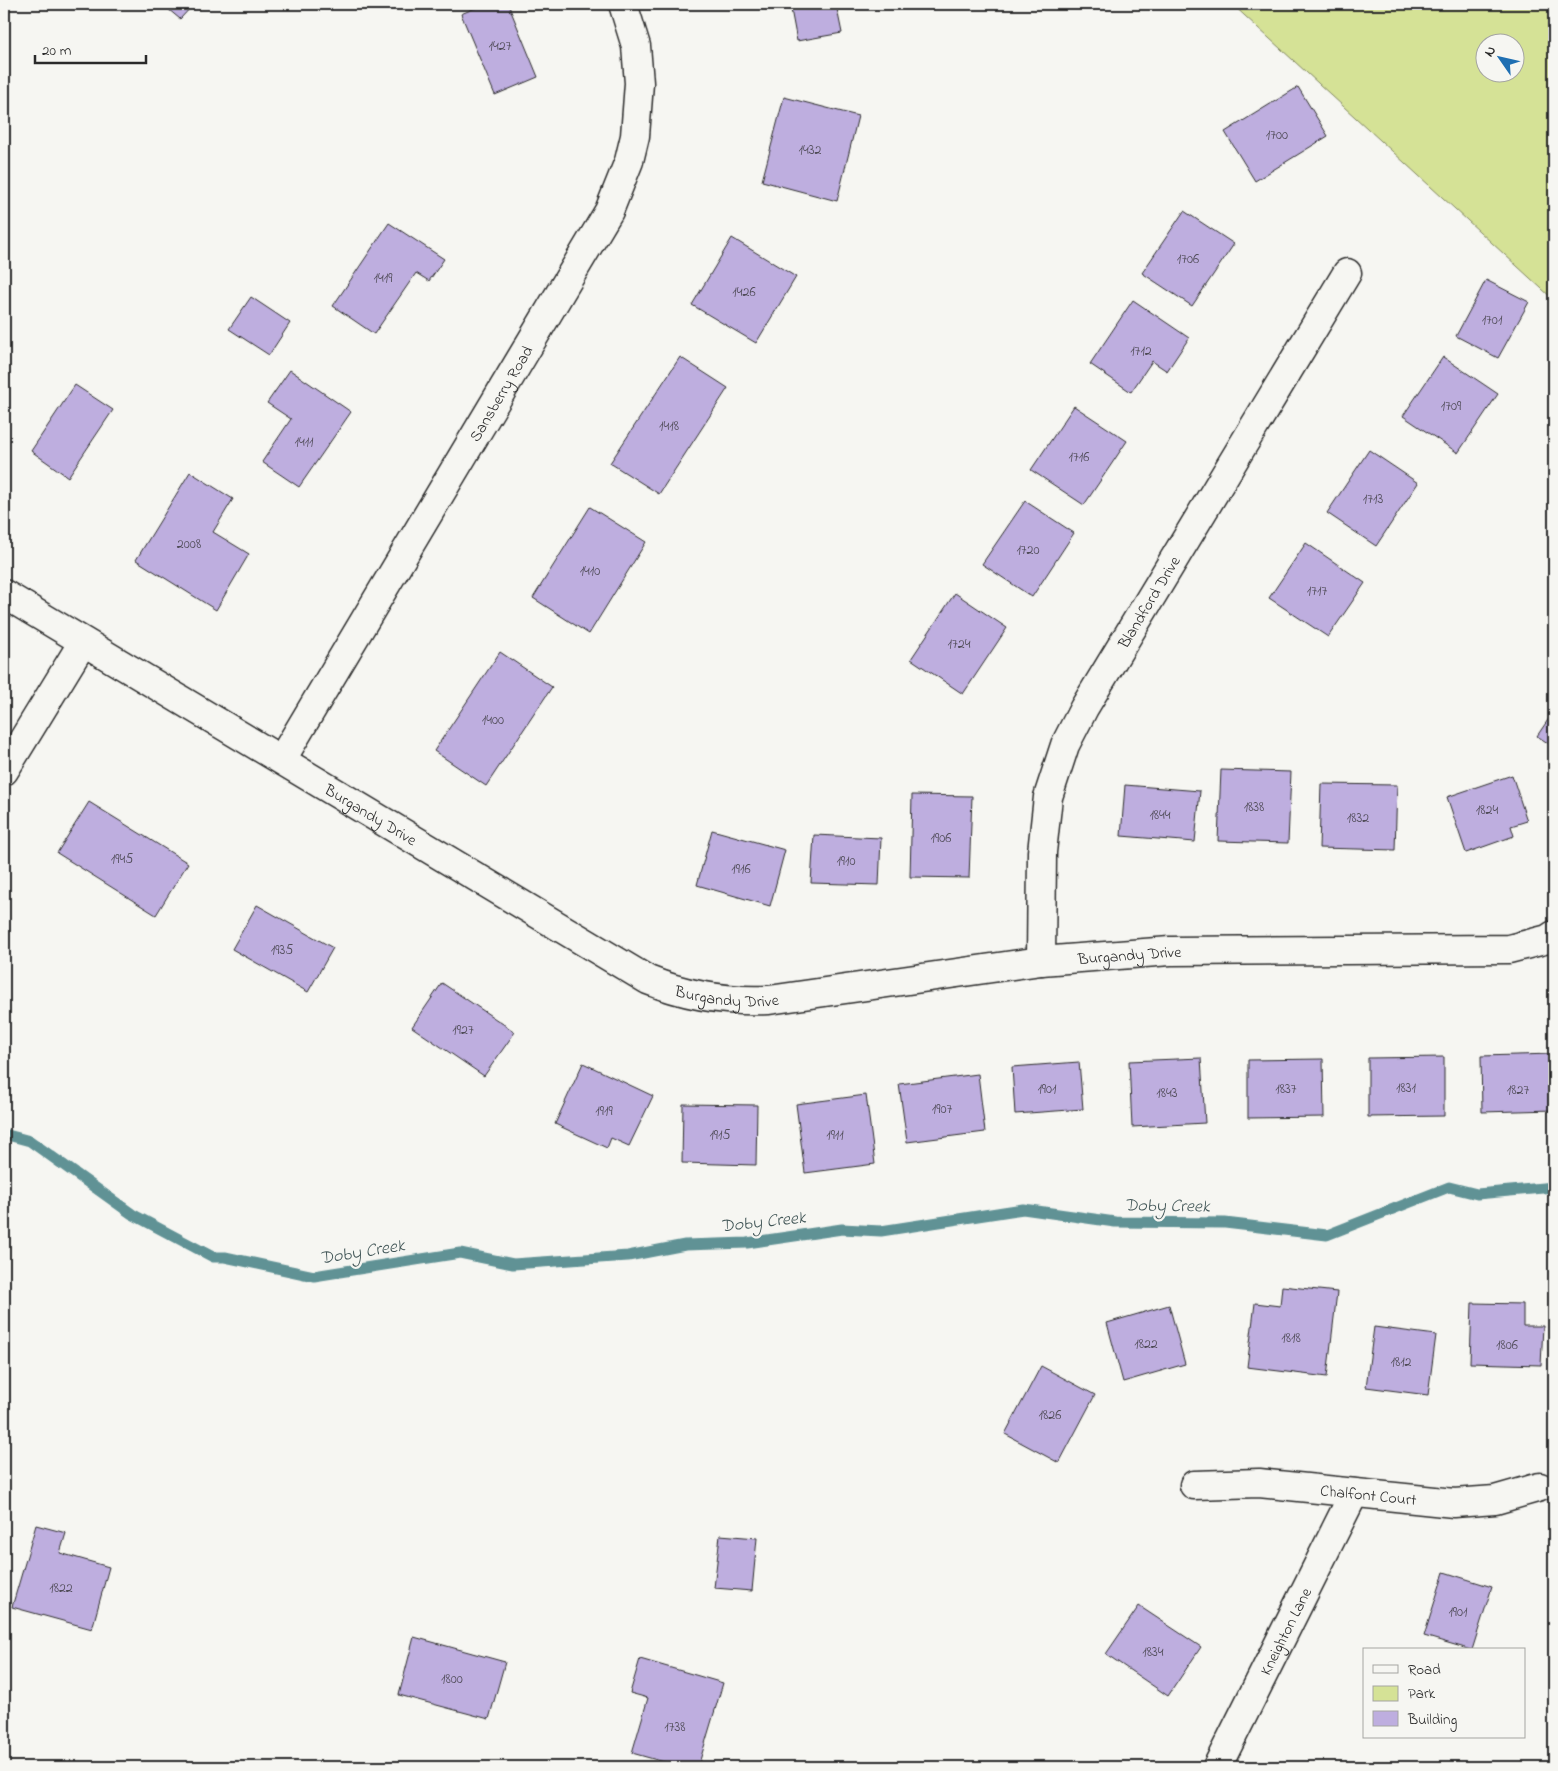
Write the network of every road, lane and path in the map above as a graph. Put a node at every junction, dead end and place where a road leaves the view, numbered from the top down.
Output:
1 (622, 4) edge
2 (1347, 273) dead end
3 (4, 594) edge
4 (83, 642) junction
5 (282, 759) junction
6 (4, 771) edge
7 (1554, 935) edge
8 (1041, 961) junction
9 (1194, 1485) dead end
10 (1540, 1487) dead end
11 (1354, 1493) junction
12 (1217, 1767) edge

1 - 5 street, Sansberry Road
2 - 8 street, Blandford Drive
3 - 4 street, Burgandy Drive
4 - 5 street, Burgandy Drive
4 - 6 street
5 - 8 street, Burgandy Drive
7 - 8 street, Burgandy Drive
9 - 11 street, Chalfont Court
10 - 11 street, Chalfont Court
11 - 12 street, Kneighton Lane

